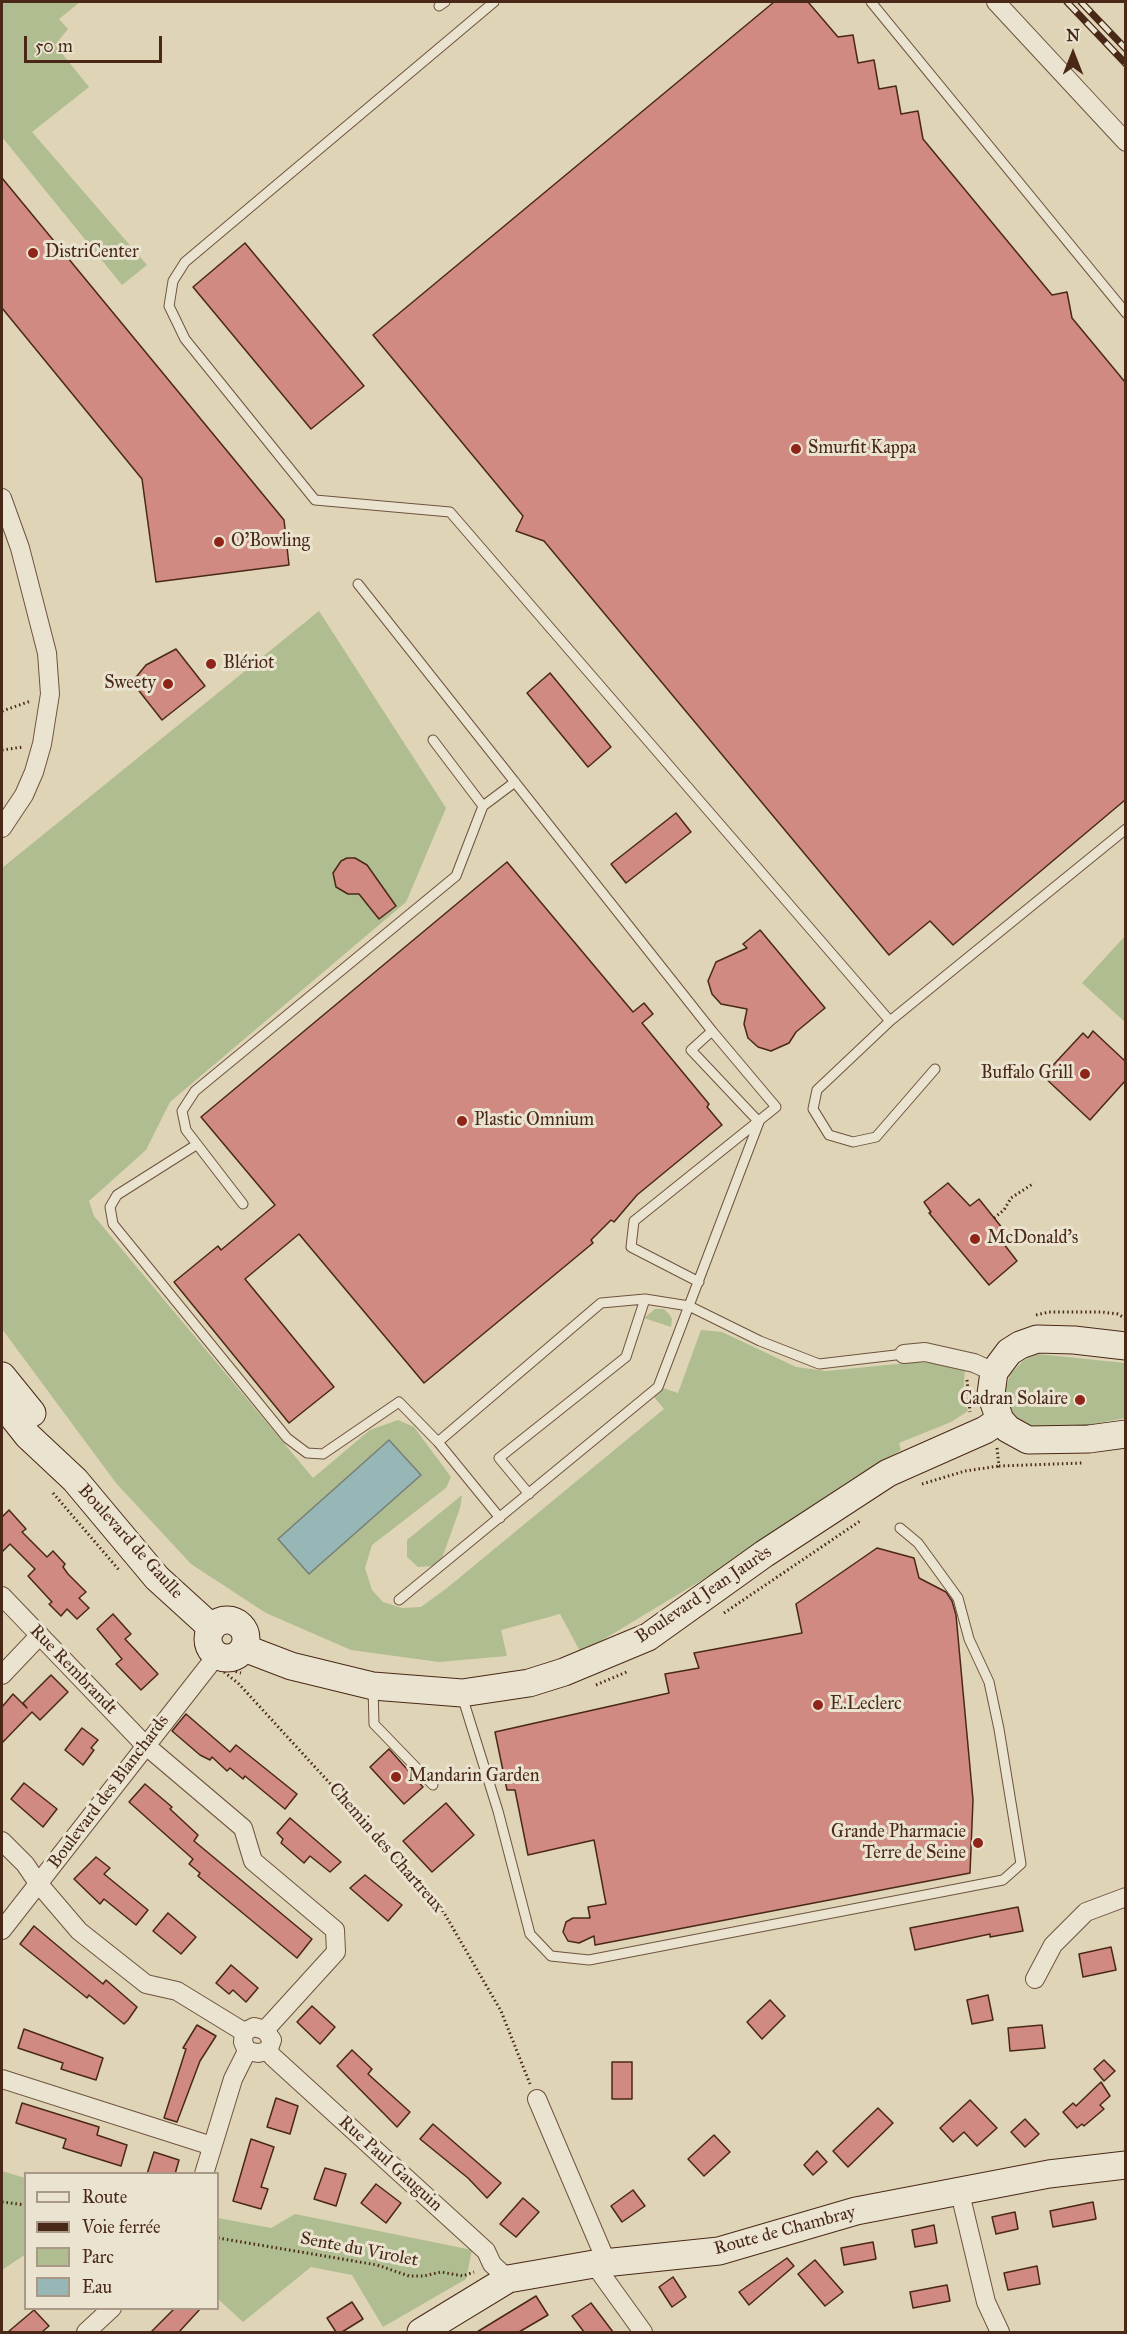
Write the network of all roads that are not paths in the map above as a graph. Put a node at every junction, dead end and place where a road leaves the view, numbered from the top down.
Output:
1 (494, 2) edge
2 (871, 2) edge
3 (996, 2) edge
4 (1125, 142) edge
5 (1125, 313) edge
6 (2, 498) edge
7 (358, 584) dead end
8 (433, 740) dead end
9 (515, 782) junction
10 (483, 806) junction
11 (2, 828) edge
12 (1125, 829) edge
13 (890, 1021) junction
14 (712, 1031) junction
15 (935, 1069) dead end
16 (759, 1122) junction
17 (196, 1145) junction
18 (243, 1204) dead end
19 (699, 1282) junction
20 (645, 1299) junction
21 (689, 1306) junction
22 (1125, 1346) edge
23 (904, 1354) joint
24 (994, 1372) junction
25 (2, 1376) edge
26 (6, 1414) edge
27 (1000, 1420) junction
28 (1125, 1434) edge
29 (438, 1442) junction
30 (75, 1480) junction
31 (529, 1494) junction
32 (500, 1518) junction
33 (900, 1528) dead end
34 (2, 1596) edge
35 (399, 1600) dead end
36 (212, 1628) junction
37 (40, 1635) junction
38 (244, 1648) junction
39 (213, 1658) junction
40 (2, 1675) edge
41 (373, 1686) junction
42 (462, 1693) junction
43 (144, 1744) junction
44 (433, 1785) dead end
45 (2, 1841) edge
46 (38, 1883) junction
47 (1125, 1897) edge
48 (2, 1930) edge
49 (1035, 1979) dead end
50 (266, 2030) junction
51 (244, 2032) junction
52 (247, 2051) junction
53 (268, 2051) junction
54 (2, 2079) edge
55 (537, 2099) road end
56 (212, 2146) junction
57 (1125, 2165) edge
58 (205, 2172) edge
59 (959, 2189) junction
60 (600, 2264) junction
61 (500, 2272) junction
62 (110, 2310) edge
63 (86, 2332) edge
64 (421, 2332) edge
65 (643, 2332) edge
66 (1000, 2332) edge

1 - 13 lane
2 - 5 lane
3 - 4 street
6 - 11 street
7 - 9 lane
8 - 10 lane
9 - 10 lane
9 - 14 lane
10 - 17 lane
12 - 13 lane
13 - 15 lane
14 - 16 lane
14 - 16 lane
16 - 19 lane
16 - 19 lane
17 - 18 lane
17 - 29 lane
19 - 21 lane
20 - 21 lane
20 - 29 lane
20 - 31 lane
21 - 23 lane
21 - 31 lane
22 - 24 main road
23 - 24 street
24 - 27 main road
25 - 30 main road, Boulevard de Gaulle
26 - 30 main road, Boulevard de Gaulle
27 - 28 main road
27 - 42 main road, Boulevard Jean Jaurès
29 - 32 lane
30 - 36 main road, Boulevard de Gaulle
31 - 32 lane
32 - 35 lane
33 - 42 lane
34 - 37 street, Rue Rembrandt
36 - 38 main road
36 - 39 main road
37 - 40 street
37 - 43 street, Rue Rembrandt
38 - 39 main road
38 - 41 main road, Boulevard Jean Jaurès
39 - 43 street, Boulevard des Blanchards
41 - 42 main road, Boulevard Jean Jaurès
41 - 44 lane
43 - 46 street, Boulevard des Blanchards
43 - 50 street, Rue Rembrandt
45 - 46 street
46 - 48 street, Boulevard des Blanchards
46 - 51 street
47 - 49 street
50 - 51 street
50 - 53 street
51 - 52 street
52 - 53 street
52 - 56 street
53 - 61 street, Rue Paul Gauguin
54 - 56 street
55 - 60 street
56 - 58 street
57 - 59 main road, Route de Chambray
59 - 60 main road, Route de Chambray
59 - 66 street
60 - 61 main road, Route de Chambray
60 - 65 street
61 - 64 main road, Route de Chambray
62 - 63 street

